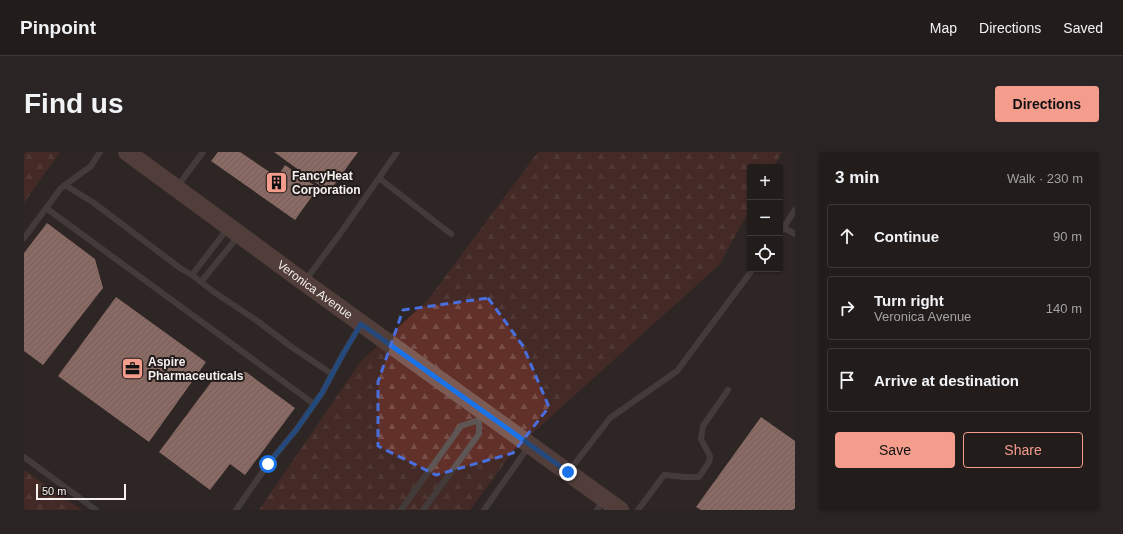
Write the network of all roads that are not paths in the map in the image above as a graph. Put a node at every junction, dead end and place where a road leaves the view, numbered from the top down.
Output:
1 (100, 152) edge
2 (127, 152) edge
3 (203, 152) edge
4 (397, 152) edge
5 (379, 178) junction
6 (65, 185) junction
7 (176, 188) junction
8 (46, 208) junction
9 (795, 210) edge
10 (784, 228) joint
11 (234, 230) junction
12 (451, 234) dead end
13 (795, 234) edge
14 (24, 238) edge
15 (752, 272) edge
16 (192, 275) junction
17 (201, 282) junction
18 (304, 282) junction
19 (361, 324) junction
20 (332, 374) junction
21 (728, 390) dead end
22 (314, 404) junction
23 (482, 417) junction
24 (530, 445) junction
25 (24, 457) edge
26 (568, 472) junction
27 (600, 504) edge
28 (96, 510) edge
29 (236, 510) edge
30 (401, 510) edge
31 (423, 510) edge
32 (484, 510) edge
33 (620, 510) edge
34 (638, 510) edge

1 - 6 lane
2 - 7 street, Veronica Avenue
3 - 7 lane
4 - 5 lane
5 - 12 lane
5 - 18 lane
6 - 8 lane
6 - 16 lane
7 - 11 street, Veronica Avenue
8 - 14 lane
8 - 22 lane
9 - 10 lane
10 - 13 lane
11 - 16 lane
11 - 17 lane
11 - 18 street, Veronica Avenue
15 - 26 lane
16 - 17 lane
17 - 20 lane
18 - 19 street, Veronica Avenue
19 - 20 lane
19 - 23 street, Veronica Avenue
20 - 22 lane
21 - 34 lane
22 - 29 lane
23 - 24 street, Veronica Avenue
23 - 30 lane
23 - 31 lane
24 - 26 street, Veronica Avenue
24 - 32 lane
25 - 28 lane
26 - 27 street, Veronica Avenue
27 - 33 street, Veronica Avenue

